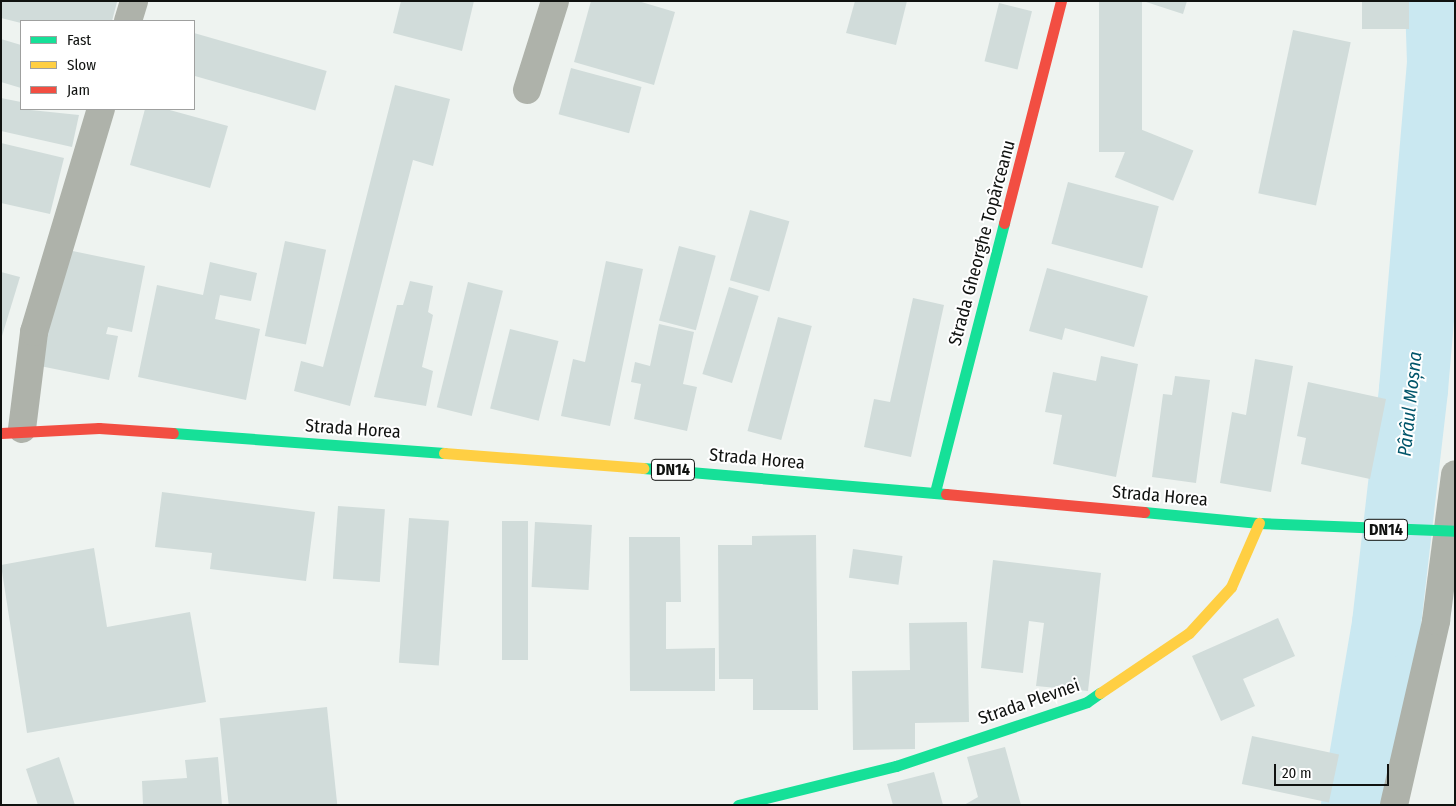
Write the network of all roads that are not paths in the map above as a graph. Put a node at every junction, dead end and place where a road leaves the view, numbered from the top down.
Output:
1 (134, 1) edge
2 (555, 1) edge
3 (1061, 1) edge
4 (128, 20) edge
5 (527, 90) dead end
6 (101, 110) edge
7 (12, 431) edge
8 (1455, 474) edge
9 (935, 492) junction
10 (1259, 523) junction
11 (1444, 531) edge
12 (738, 805) edge
13 (1394, 805) edge

1 - 4 street
2 - 5 street
3 - 9 main road, Strada Gheorghe Topârceanu
6 - 7 street
7 - 9 main road, Strada Horea / DN14
8 - 11 street
9 - 10 main road, Strada Horea / DN14
10 - 11 main road, Strada Horea / DN14
10 - 12 main road, Strada Plevnei
11 - 13 street

